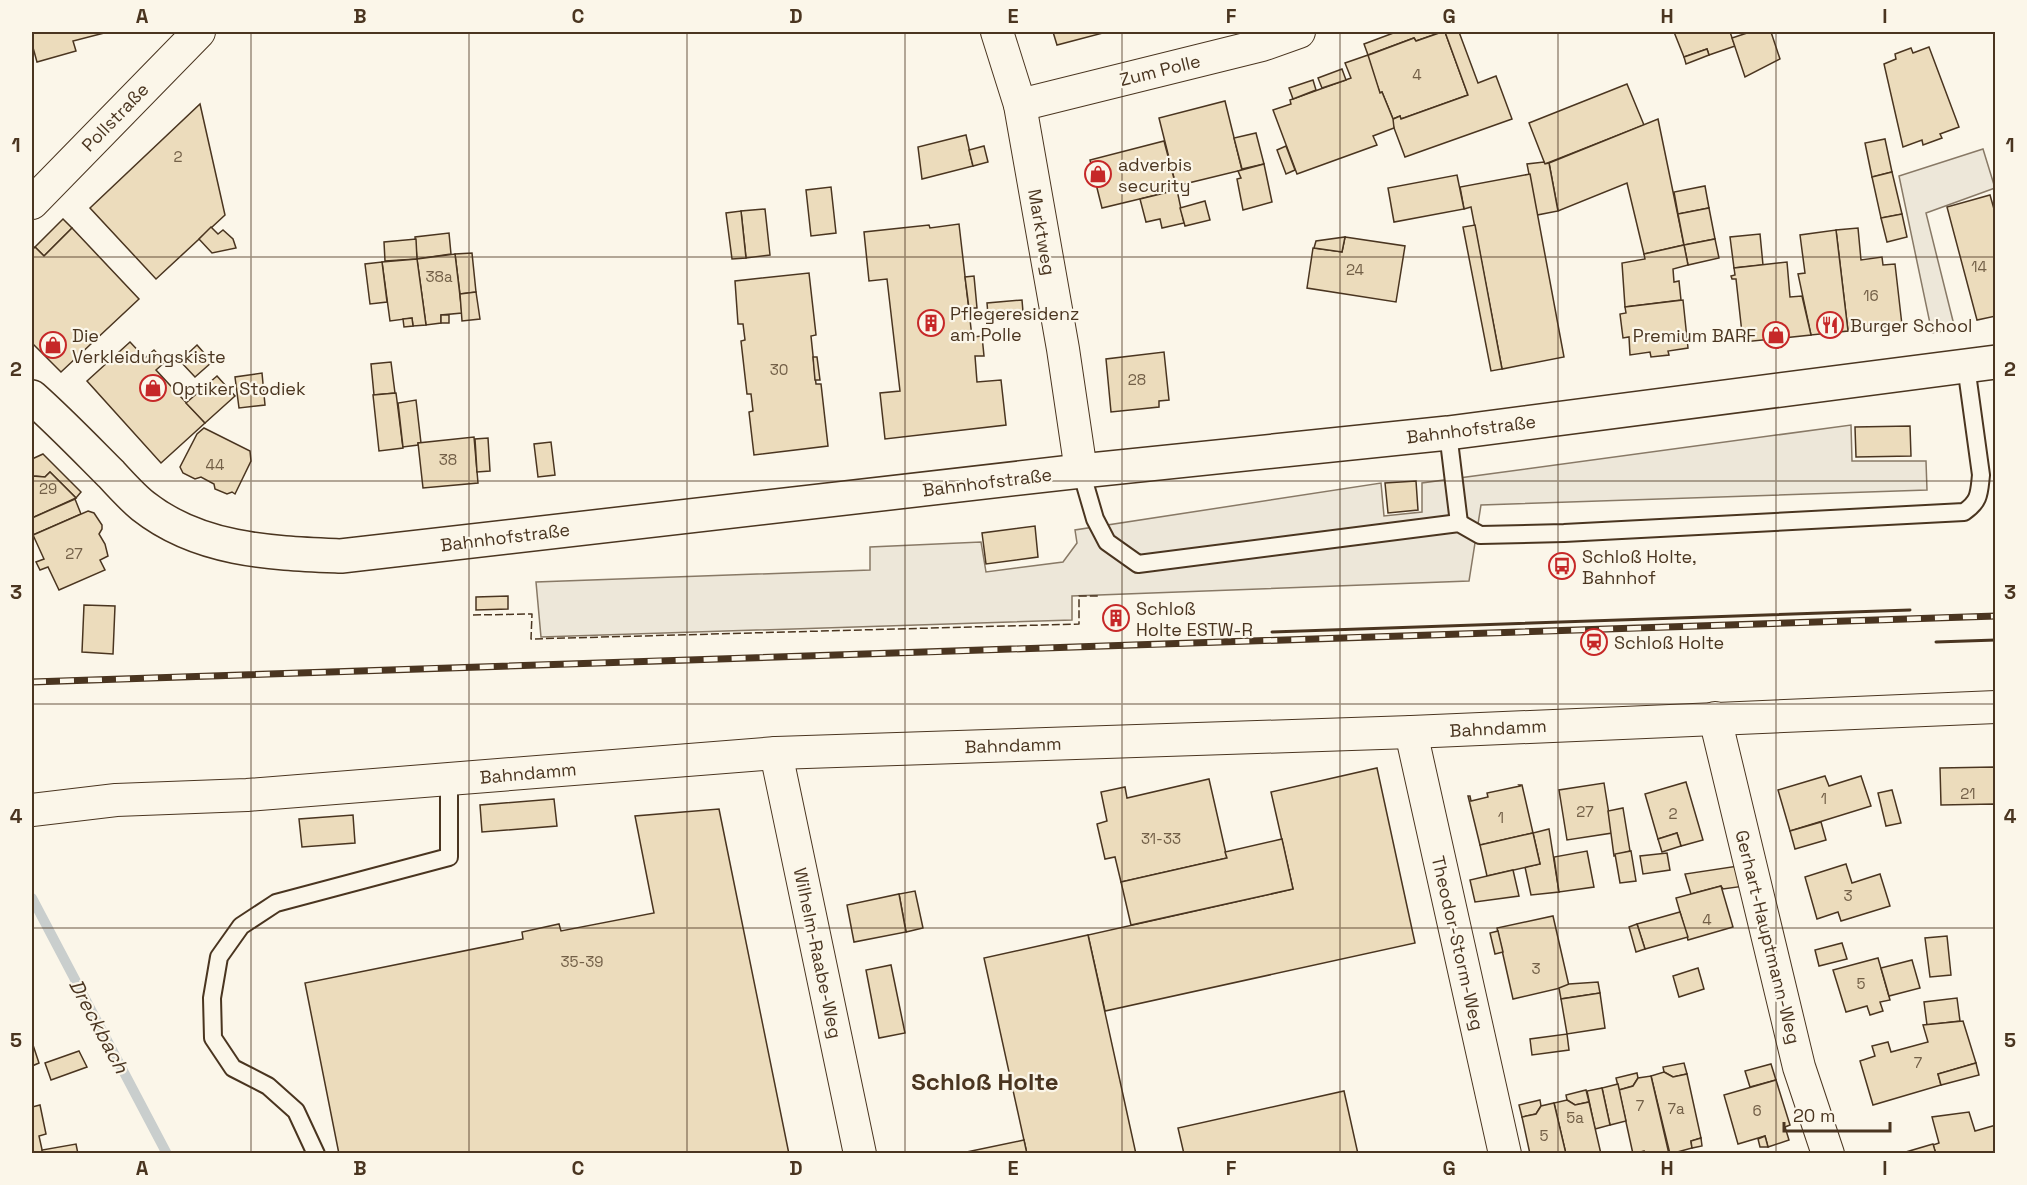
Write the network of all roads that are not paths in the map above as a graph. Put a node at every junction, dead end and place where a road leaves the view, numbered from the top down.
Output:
1 (199, 32) edge
2 (997, 32) edge
3 (1299, 32) edge
4 (1020, 105) junction
5 (32, 202) edge
6 (1981, 364) edge
7 (32, 397) edge
8 (1448, 433) junction
9 (1081, 471) junction
10 (1460, 523) junction
11 (1995, 707) edge
12 (1715, 718) junction
13 (1411, 732) junction
14 (776, 753) junction
15 (449, 779) junction
16 (32, 810) edge
17 (316, 1154) edge
18 (860, 1154) edge
19 (1504, 1154) edge
20 (1828, 1154) edge

1 - 5 street, Pollstraße
2 - 4 street, Marktweg
3 - 4 street, Zum Polle
4 - 9 street, Marktweg
6 - 8 street, Bahnhofstraße
6 - 10 lane
7 - 9 street, Bahnhofstraße
8 - 9 street, Bahnhofstraße
8 - 10 lane
9 - 10 lane
11 - 12 street, Bahndamm
12 - 13 street, Bahndamm
12 - 20 street, Gerhart-Hauptmann-Weg
13 - 14 street, Bahndamm
13 - 19 street, Theodor-Storm-Weg
14 - 15 street, Bahndamm
14 - 18 street, Wilhelm-Raabe-Weg
15 - 16 street, Bahndamm
15 - 17 lane

